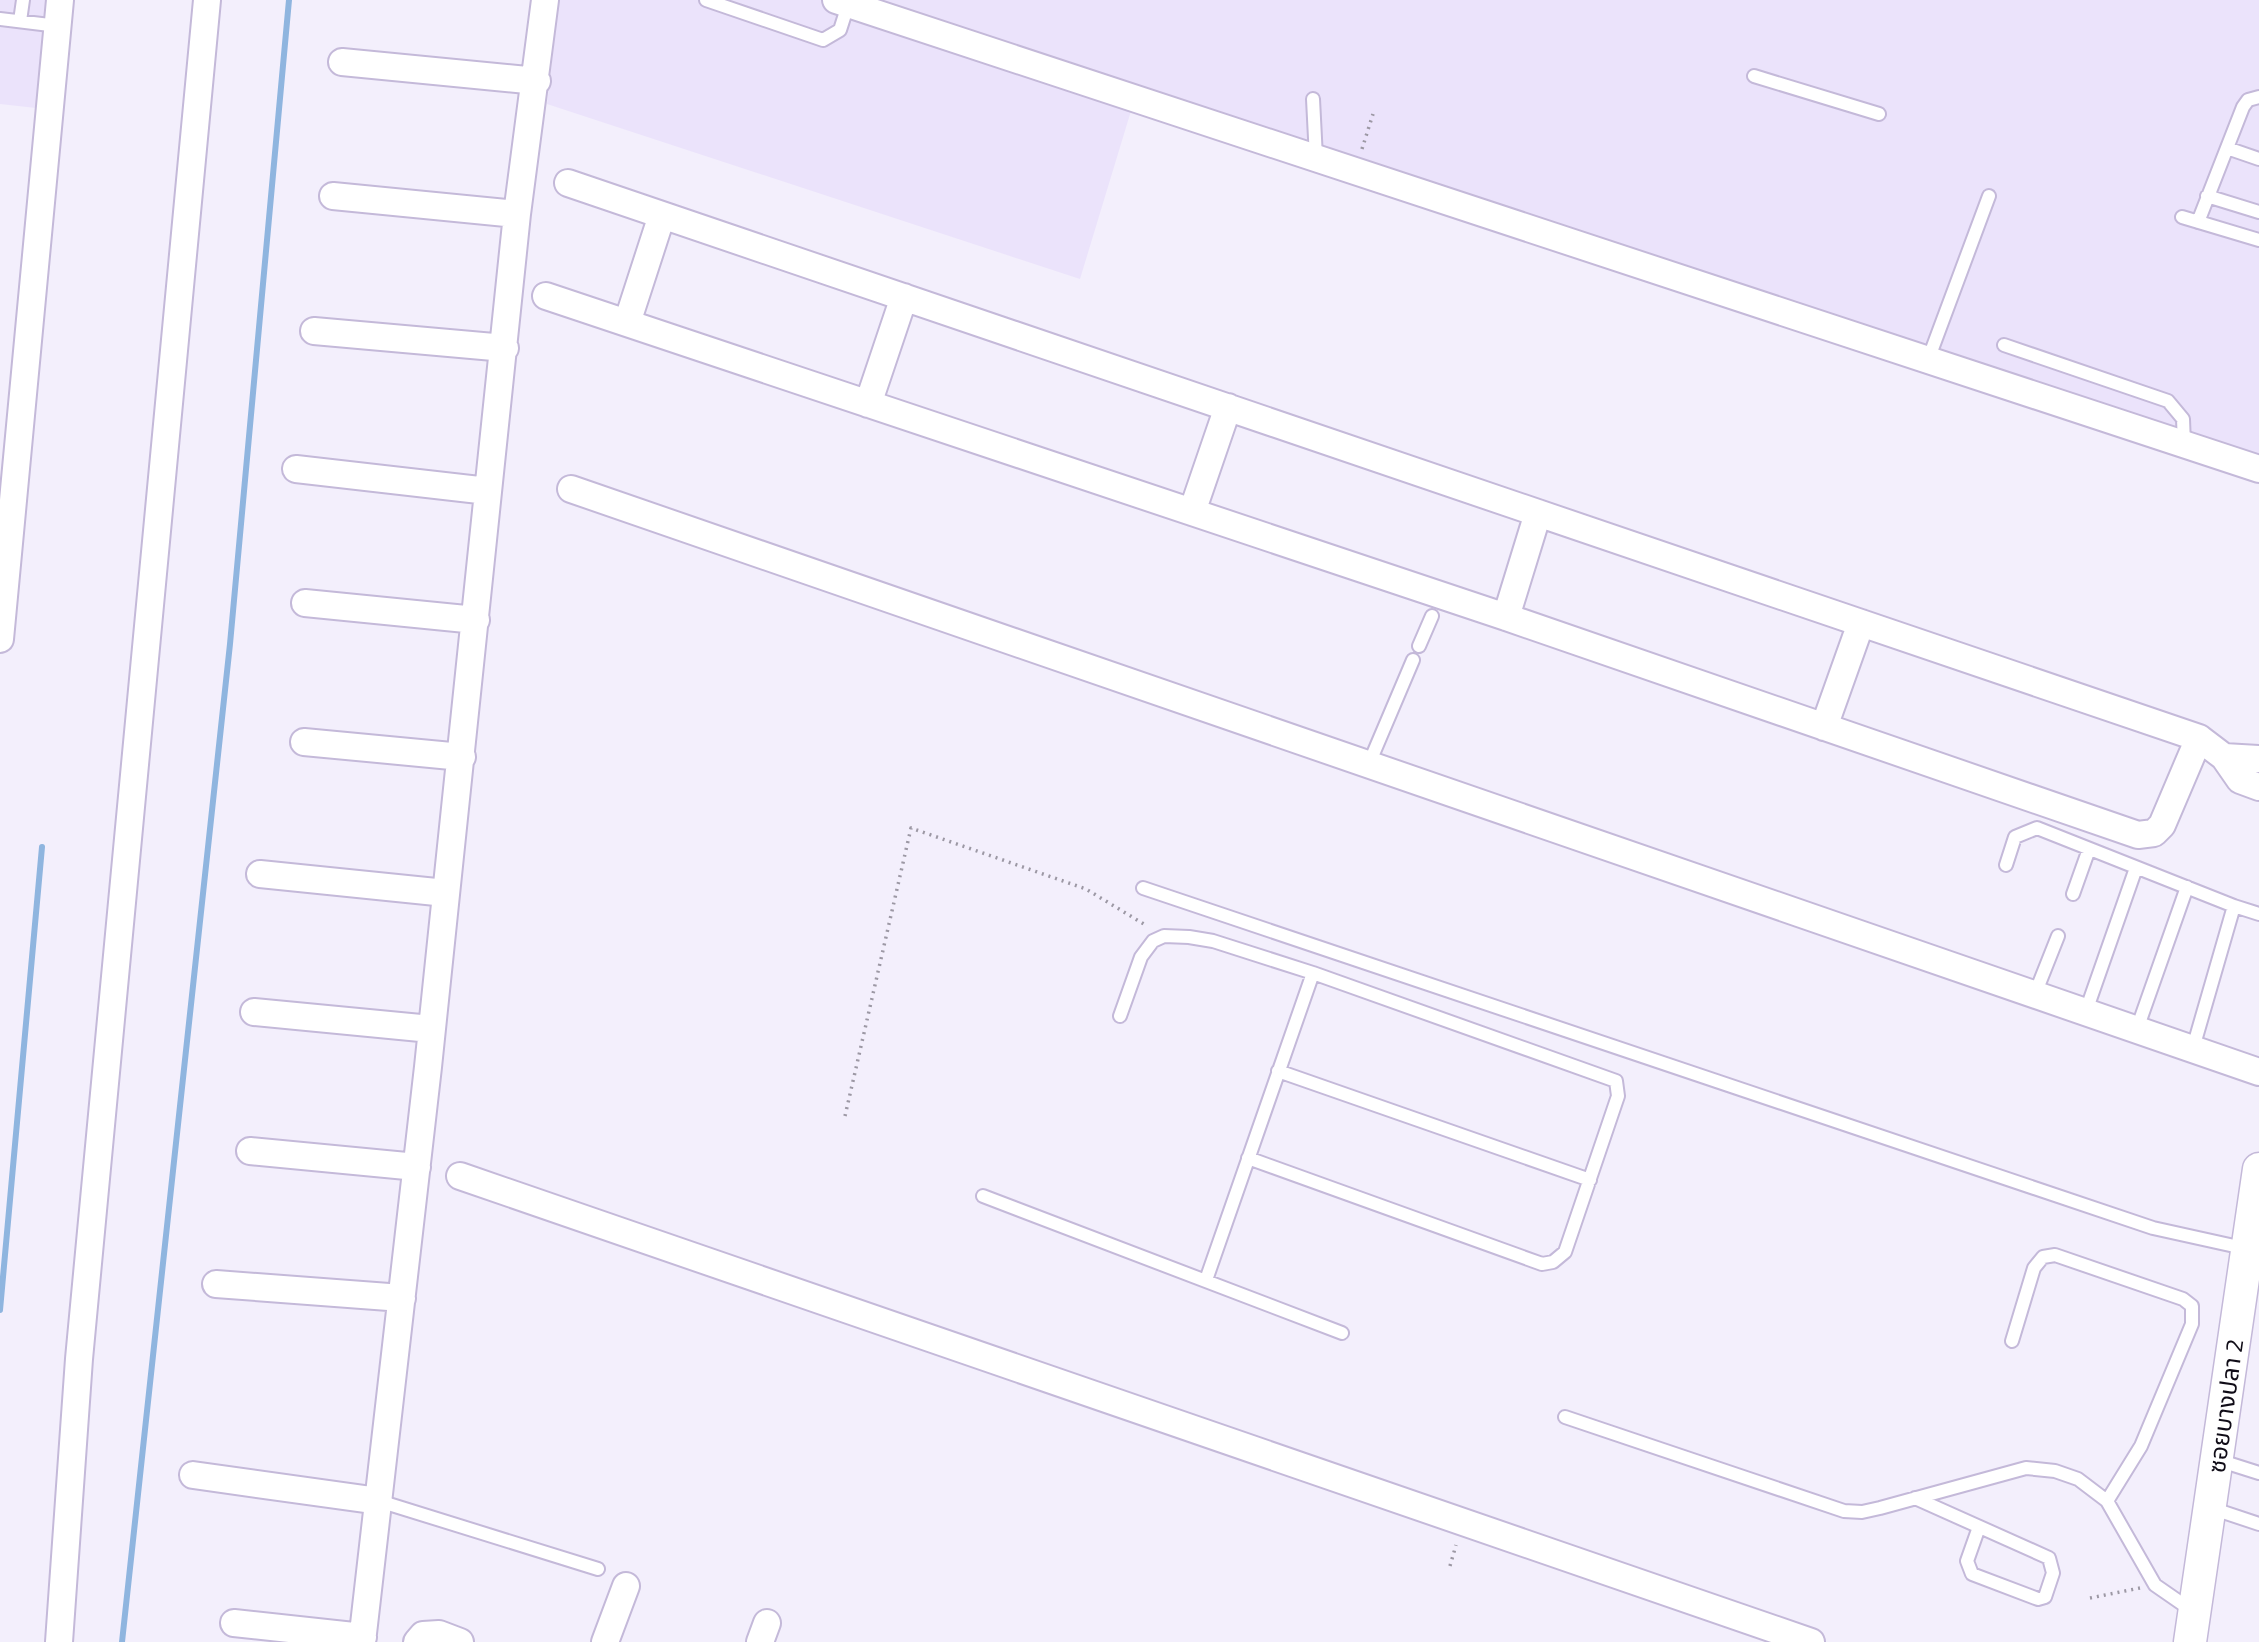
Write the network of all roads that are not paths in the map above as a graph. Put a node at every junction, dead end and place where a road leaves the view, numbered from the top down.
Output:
1 (23, 0) edge
2 (207, 0) edge
3 (545, 0) edge
4 (706, 0) edge
5 (842, 2) edge
6 (59, 13) edge
7 (0, 19) edge
8 (20, 22) junction
9 (342, 62) dead end
10 (1754, 76) dead end
11 (537, 81) junction
12 (2259, 97) edge
13 (1313, 99) dead end
14 (1878, 114) dead end
15 (2227, 148) junction
16 (2259, 159) edge
17 (1316, 160) junction
18 (568, 183) dead end
19 (333, 196) dead end
20 (1989, 196) dead end
21 (2207, 197) junction
22 (2259, 212) edge
23 (517, 214) junction
24 (662, 215) junction
25 (2182, 217) dead end
26 (2198, 222) junction
27 (2259, 240) edge
28 (546, 296) dead end
29 (904, 297) junction
30 (627, 323) junction
31 (314, 331) dead end
32 (2004, 345) dead end
33 (505, 348) junction
34 (1928, 360) junction
35 (867, 404) junction
36 (1228, 407) junction
37 (2184, 444) junction
38 (296, 469) dead end
39 (2259, 469) edge
40 (571, 489) dead end
41 (488, 491) junction
42 (1192, 512) junction
43 (1538, 513) junction
44 (304, 603) dead end
45 (1432, 617) dead end
46 (1506, 617) junction
47 (476, 620) junction
48 (1861, 623) junction
49 (0, 639) edge
50 (1419, 646) dead end
51 (1413, 660) dead end
52 (1824, 727) junction
53 (2199, 738) junction
54 (304, 742) dead end
55 (461, 757) junction
56 (2224, 757) junction
57 (2259, 759) edge
58 (1368, 766) junction
59 (2259, 787) edge
60 (2090, 849) junction
61 (2006, 864) dead end
62 (2137, 868) junction
63 (260, 874) dead end
64 (2187, 887) junction
65 (1143, 888) dead end
66 (446, 893) junction
67 (2073, 894) dead end
68 (2234, 906) junction
69 (2259, 914) edge
70 (2058, 936) dead end
71 (1313, 973) junction
72 (2035, 994) junction
73 (2085, 1011) junction
74 (254, 1012) dead end
75 (1119, 1016) dead end
76 (431, 1029) junction
77 (2137, 1029) junction
78 (2193, 1048) junction
79 (1278, 1071) junction
80 (2259, 1072) edge
81 (250, 1151) dead end
82 (1248, 1158) junction
83 (417, 1167) junction
84 (460, 1176) dead end
85 (1590, 1180) junction
86 (2258, 1183) edge
87 (983, 1196) dead end
88 (2248, 1249) junction
89 (1206, 1280) junction
90 (216, 1284) dead end
91 (402, 1298) junction
92 (1342, 1333) dead end
93 (2012, 1341) dead end
94 (1565, 1417) dead end
95 (2218, 1460) junction
96 (2259, 1473) edge
97 (193, 1475) dead end
98 (1915, 1498) junction
99 (379, 1501) junction
100 (2107, 1501) junction
101 (2211, 1508) junction
102 (2259, 1524) edge
103 (1979, 1527) junction
104 (597, 1569) dead end
105 (626, 1586) dead end
106 (234, 1623) dead end
107 (2192, 1627) edge
108 (362, 1639) edge
109 (59, 1642) edge
110 (417, 1642) edge
111 (460, 1642) edge
112 (605, 1642) edge
113 (1811, 1642) edge

1 - 8 lane
2 - 109 street
3 - 11 street
4 - 5 lane
5 - 17 street
6 - 8 lane
6 - 49 street
7 - 8 lane
9 - 11 street
10 - 14 lane
11 - 23 street
12 - 15 lane
13 - 17 lane
15 - 16 lane
15 - 21 lane
17 - 34 street
18 - 24 street
19 - 23 street
20 - 34 lane
21 - 22 lane
21 - 26 lane
23 - 33 street
24 - 29 street
24 - 30 street
25 - 26 lane
26 - 27 lane
28 - 30 street
29 - 35 street
29 - 36 street
30 - 35 street
31 - 33 street
32 - 37 lane
33 - 41 street
34 - 37 street
35 - 42 street
36 - 42 street
36 - 43 street
37 - 39 street
38 - 41 street
40 - 58 street
41 - 47 street
42 - 46 street
43 - 46 street
43 - 48 street
44 - 47 street
45 - 50 lane
46 - 52 street
47 - 55 street
48 - 52 street
48 - 53 street
51 - 58 lane
52 - 53 street
53 - 56 street
54 - 55 street
55 - 66 street
56 - 57 street
56 - 59 street
58 - 72 street
60 - 61 lane
60 - 62 lane
60 - 67 lane
62 - 64 lane
62 - 73 lane
63 - 66 street
64 - 68 lane
64 - 77 lane
65 - 88 lane
66 - 76 street
68 - 69 lane
68 - 78 lane
70 - 72 lane
71 - 75 lane
71 - 79 lane
71 - 85 lane
72 - 73 street
73 - 77 street
74 - 76 street
76 - 83 street
77 - 78 street
78 - 80 street
79 - 82 lane
79 - 85 lane
81 - 83 street
82 - 85 lane
82 - 89 lane
83 - 91 street
84 - 113 street
86 - 88 street, ซอยบางปลา 2
87 - 89 lane
88 - 95 street, ซอยบางปลา 2
89 - 92 lane
90 - 91 street
91 - 99 street
93 - 100 lane
94 - 98 lane
95 - 96 lane
95 - 101 street, ซอยบางปลา 2
97 - 99 street
98 - 100 lane
98 - 103 lane
99 - 104 lane
99 - 108 street
100 - 107 lane
101 - 102 lane
101 - 107 street, ซอยบางปลา 2
103 - 103 lane
105 - 112 street
106 - 108 street
110 - 111 street

